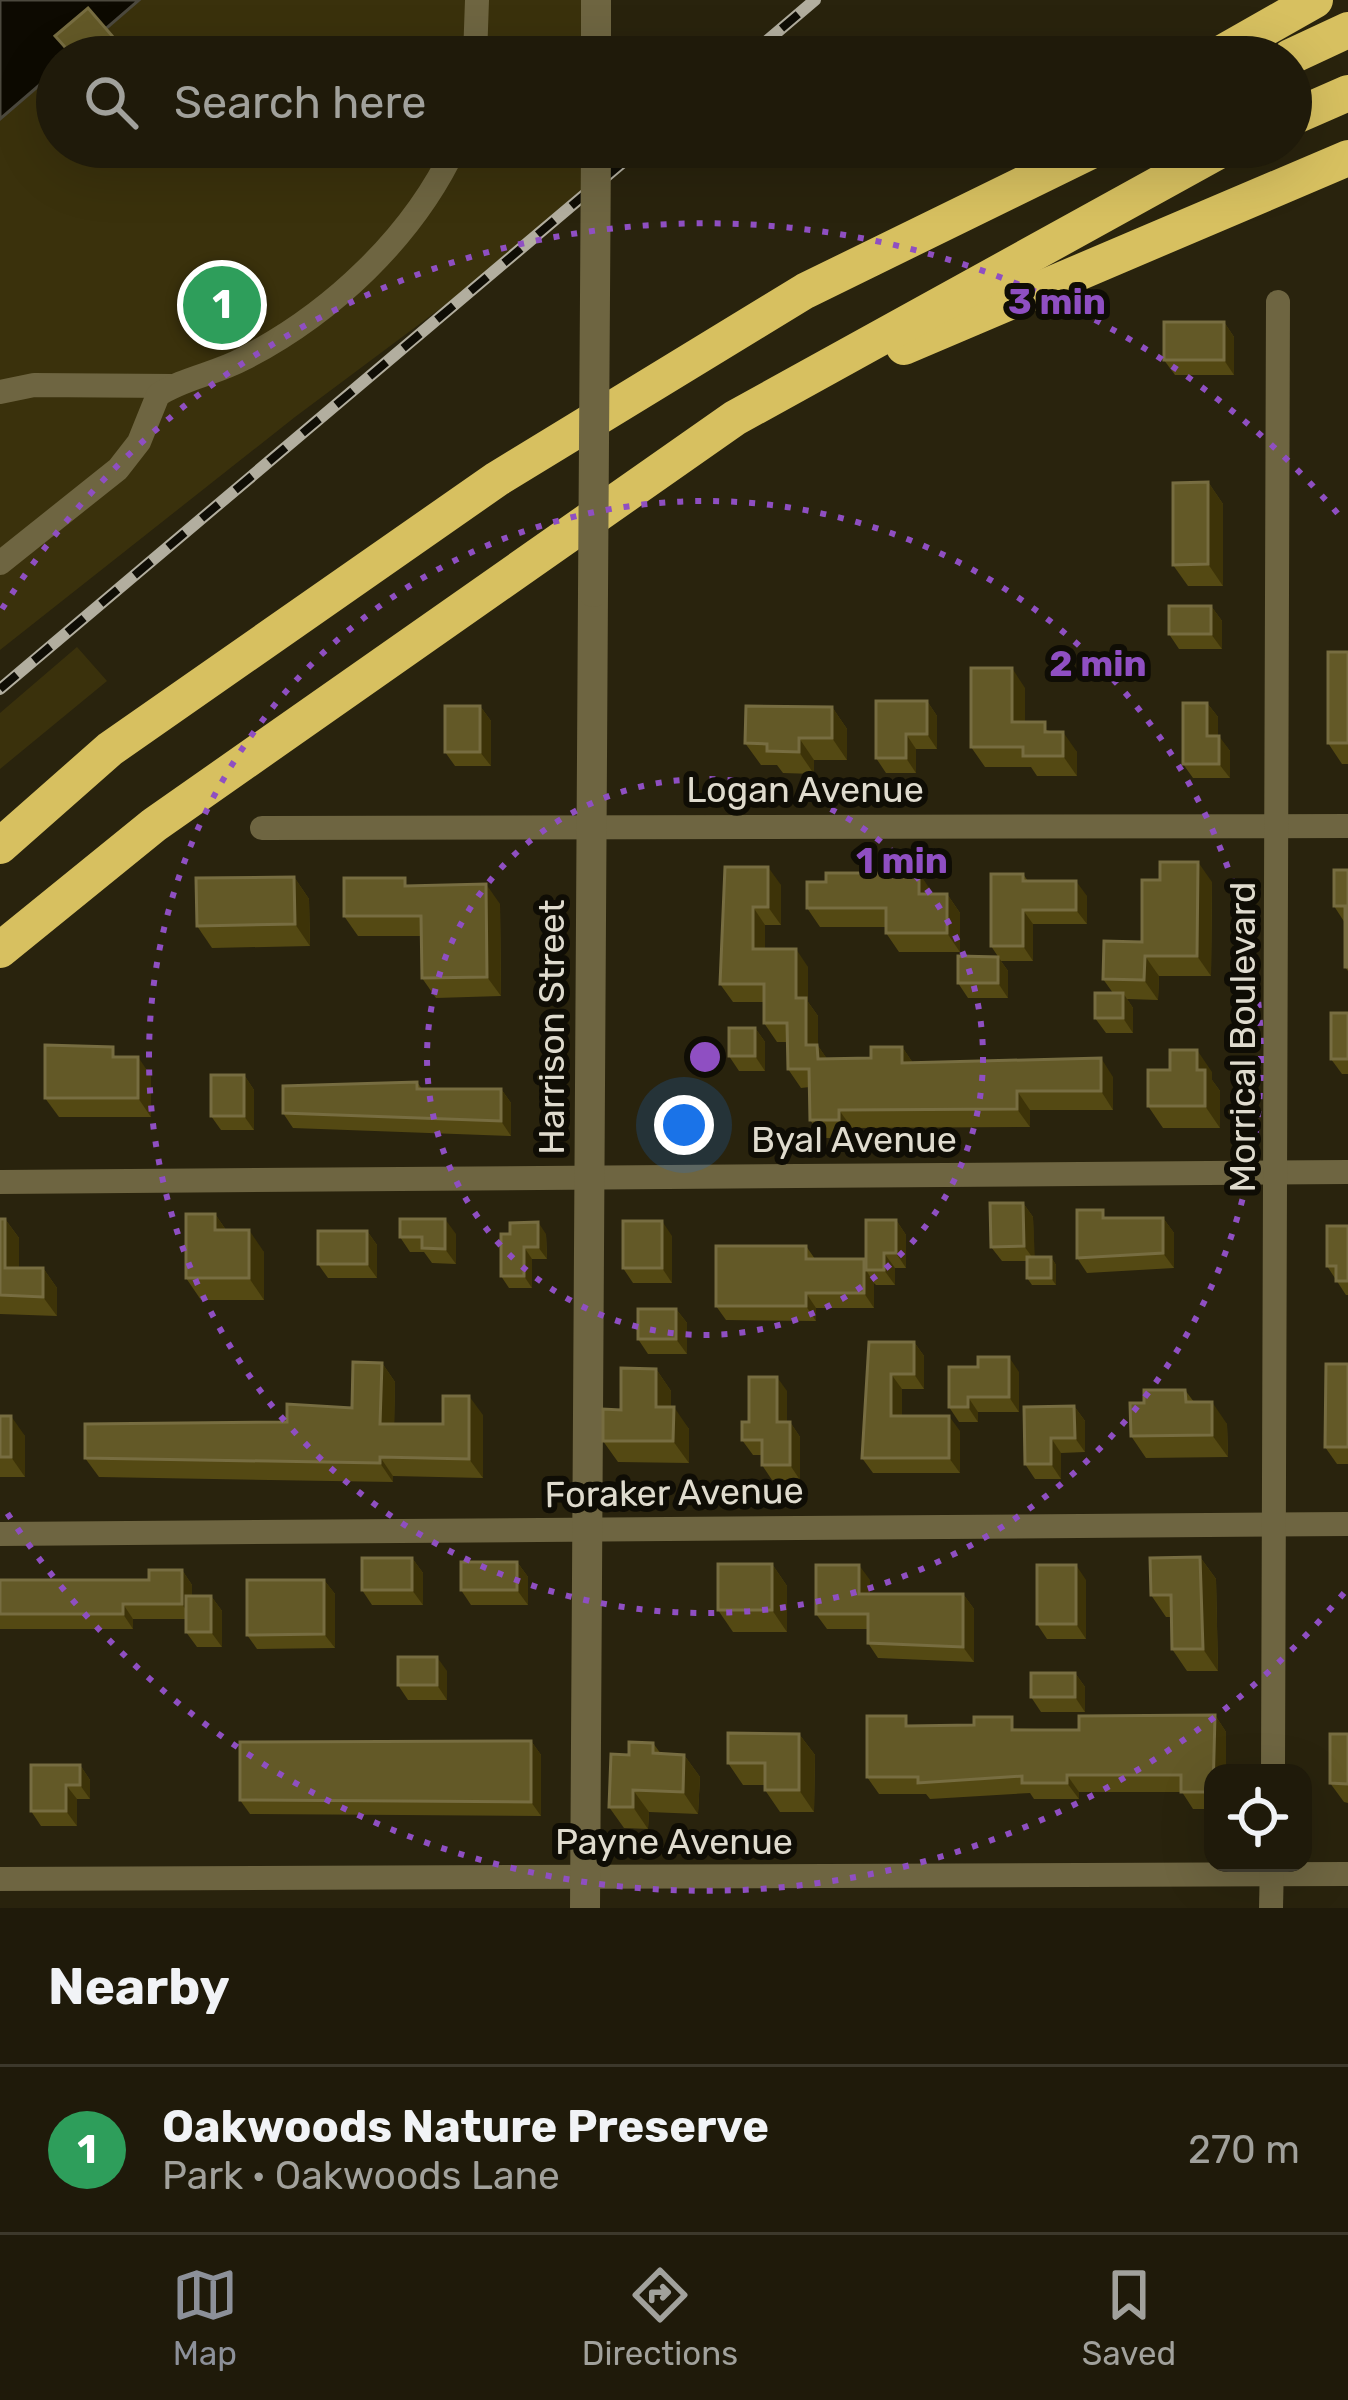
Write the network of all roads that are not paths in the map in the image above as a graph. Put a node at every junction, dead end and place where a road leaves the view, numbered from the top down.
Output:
1 (477, 0) edge
2 (596, 0) edge
3 (1315, 0) edge
4 (1348, 30) edge
5 (476, 36) edge
6 (596, 36) edge
7 (1252, 36) edge
8 (1312, 47) edge
9 (1348, 93) edge
10 (1312, 109) edge
11 (1348, 158) edge
12 (444, 168) edge
13 (596, 168) edge
14 (1021, 168) edge
15 (1056, 168) edge
16 (1188, 168) edge
17 (805, 291) junction
18 (1278, 302) dead end
19 (172, 386) junction
20 (0, 392) edge
21 (735, 418) junction
22 (0, 563) edge
23 (592, 825) junction
24 (1279, 826) junction
25 (1348, 826) edge
26 (262, 828) dead end
27 (0, 846) edge
28 (0, 950) edge
29 (1277, 1172) junction
30 (1348, 1172) edge
31 (589, 1177) junction
32 (0, 1182) edge
33 (1276, 1524) junction
34 (1348, 1524) edge
35 (586, 1529) junction
36 (0, 1534) edge
37 (1273, 1764) edge
38 (1204, 1871) edge
39 (1272, 1872) edge
40 (1312, 1872) edge
41 (1348, 1874) edge
42 (0, 1879) edge
43 (585, 1893) edge
44 (1271, 1908) edge

1 - 5 street
2 - 6 street
3 - 7 highway
4 - 8 highway
9 - 10 highway
11 - 21 highway
12 - 19 street
13 - 23 street, Harrison Street, bridge
14 - 17 highway
15 - 17 highway
16 - 21 highway
17 - 27 highway
18 - 24 street, Morrical Boulevard
19 - 20 street
19 - 22 street
21 - 28 highway
23 - 24 street, Logan Avenue
23 - 26 street, Logan Avenue
23 - 31 street, Harrison Street
24 - 25 street, Logan Avenue
24 - 29 street, Morrical Boulevard
29 - 30 street, Byal Avenue
29 - 31 street, Byal Avenue
29 - 33 street, Morrical Boulevard
31 - 32 street, Byal Avenue
31 - 35 street, Harrison Street
33 - 34 street, Foraker Avenue
33 - 35 street, Foraker Avenue
33 - 37 street, Morrical Boulevard
35 - 36 street, Foraker Avenue
35 - 43 street, Harrison Street
38 - 43 street, Payne Avenue
39 - 44 street
40 - 41 street, Payne Avenue
42 - 43 street, Payne Avenue

